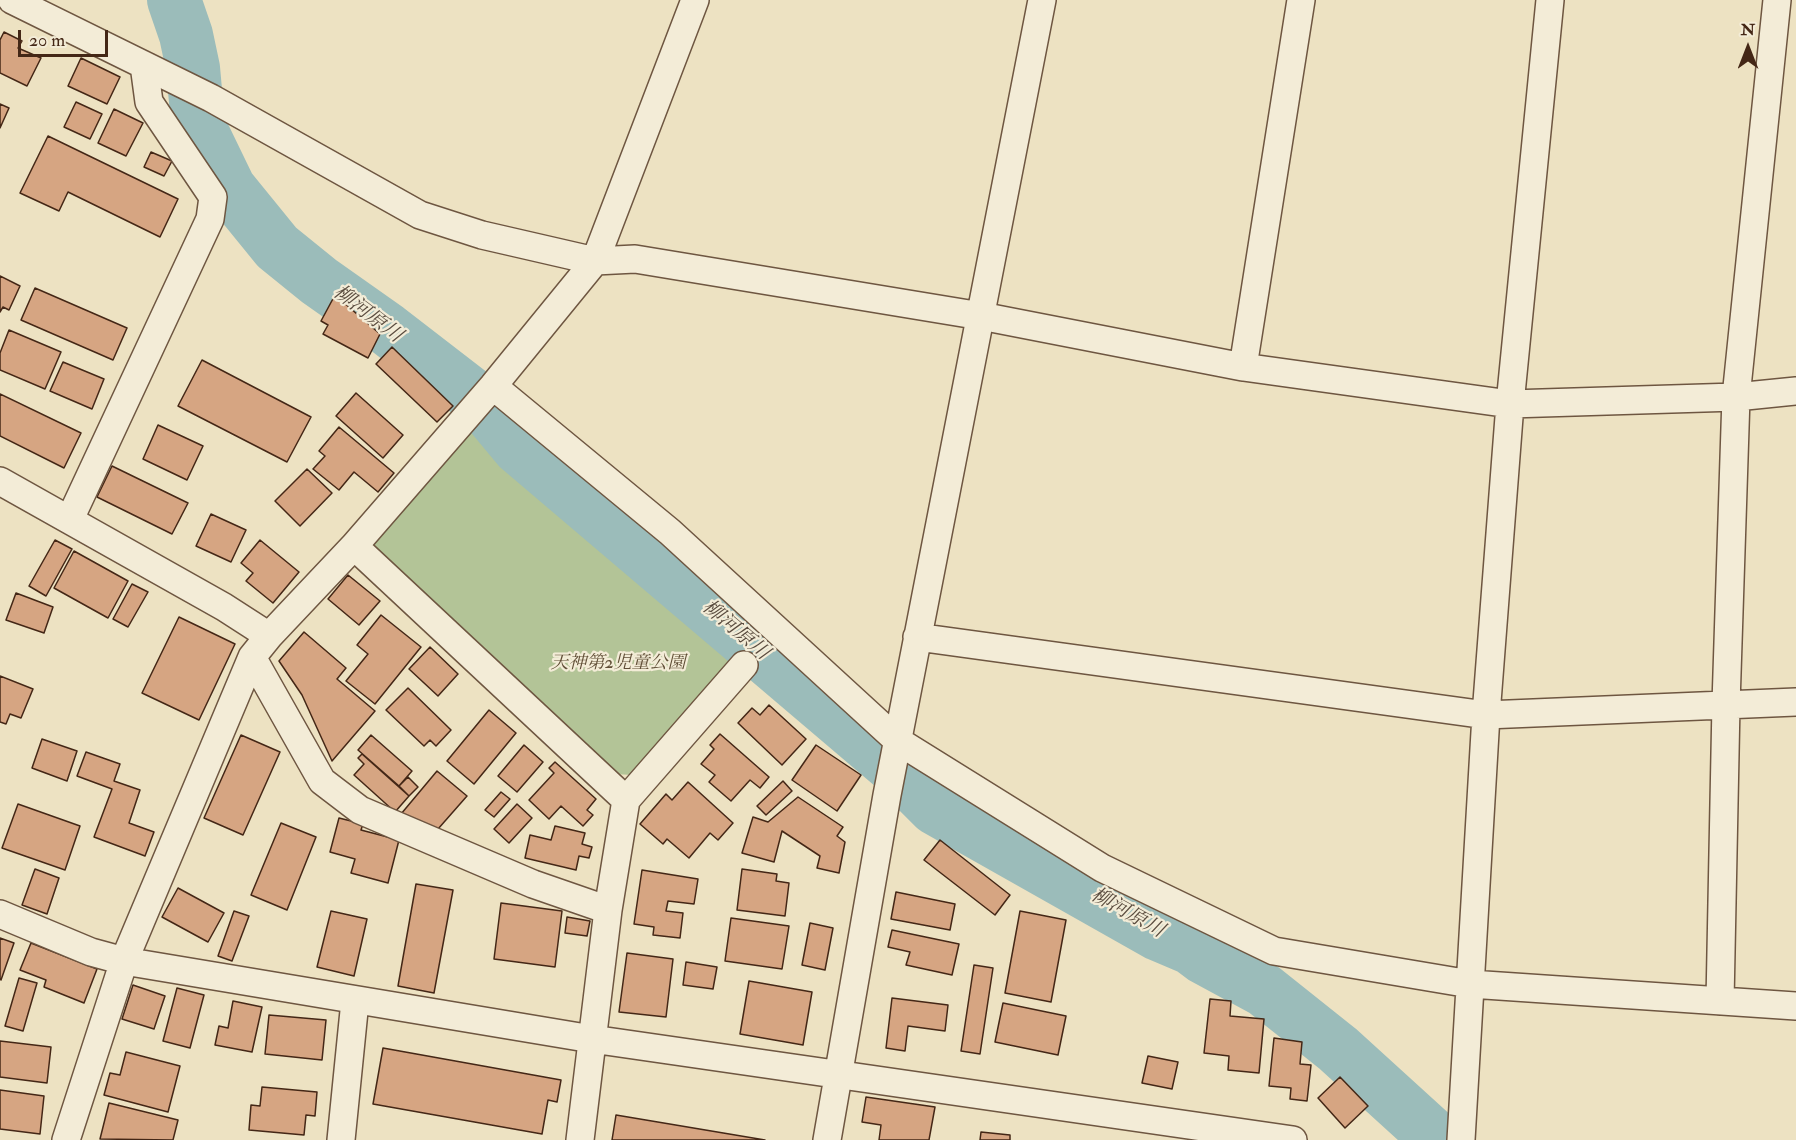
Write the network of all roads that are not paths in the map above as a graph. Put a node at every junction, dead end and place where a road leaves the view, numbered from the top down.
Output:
1 (12, 0) edge
2 (695, 0) edge
3 (1042, 0) edge
4 (1301, 0) edge
5 (1550, 0) edge
6 (1777, 0) edge
7 (1783, 0) edge
8 (1796, 1) edge
9 (144, 65) junction
10 (595, 261) junction
11 (981, 316) junction
12 (1243, 367) junction
13 (490, 389) junction
14 (1796, 391) edge
15 (1736, 397) junction
16 (1510, 404) junction
17 (0, 481) edge
18 (70, 519) junction
19 (354, 546) junction
20 (269, 636) junction
21 (916, 637) junction
22 (252, 657) junction
23 (744, 665) dead end
24 (1796, 702) edge
25 (1726, 704) junction
26 (1486, 715) junction
27 (898, 741) junction
28 (626, 800) junction
29 (608, 910) junction
30 (0, 914) edge
31 (124, 961) junction
32 (1470, 984) junction
33 (355, 1001) junction
34 (1720, 1001) junction
35 (1796, 1006) edge
36 (592, 1039) junction
37 (837, 1075) junction
38 (1130, 1128) edge
39 (66, 1140) edge
40 (341, 1140) edge
41 (580, 1140) edge
42 (827, 1140) edge
43 (1293, 1140) edge
44 (1461, 1140) edge

1 - 9 street
2 - 10 street
3 - 11 street
4 - 12 street
5 - 16 street
6 - 15 street
7 - 8 street
9 - 10 street
9 - 18 street
10 - 11 street
10 - 13 street
11 - 12 street
11 - 21 street
12 - 16 street
13 - 19 street
13 - 27 street
14 - 15 street
15 - 16 street
15 - 25 street
16 - 26 street
17 - 18 street
18 - 20 street
19 - 20 street
19 - 28 street
20 - 22 street
21 - 26 street
21 - 27 street
22 - 29 street
22 - 31 street
23 - 28 street
24 - 25 street
25 - 26 street
25 - 34 street
26 - 32 street
27 - 32 street
27 - 37 street
28 - 29 street
29 - 36 street
30 - 31 street
31 - 33 street
31 - 39 street
32 - 34 street
32 - 44 street
33 - 36 street
33 - 40 street
34 - 35 street
36 - 37 street
36 - 41 street
37 - 38 street
37 - 42 street
38 - 43 street

